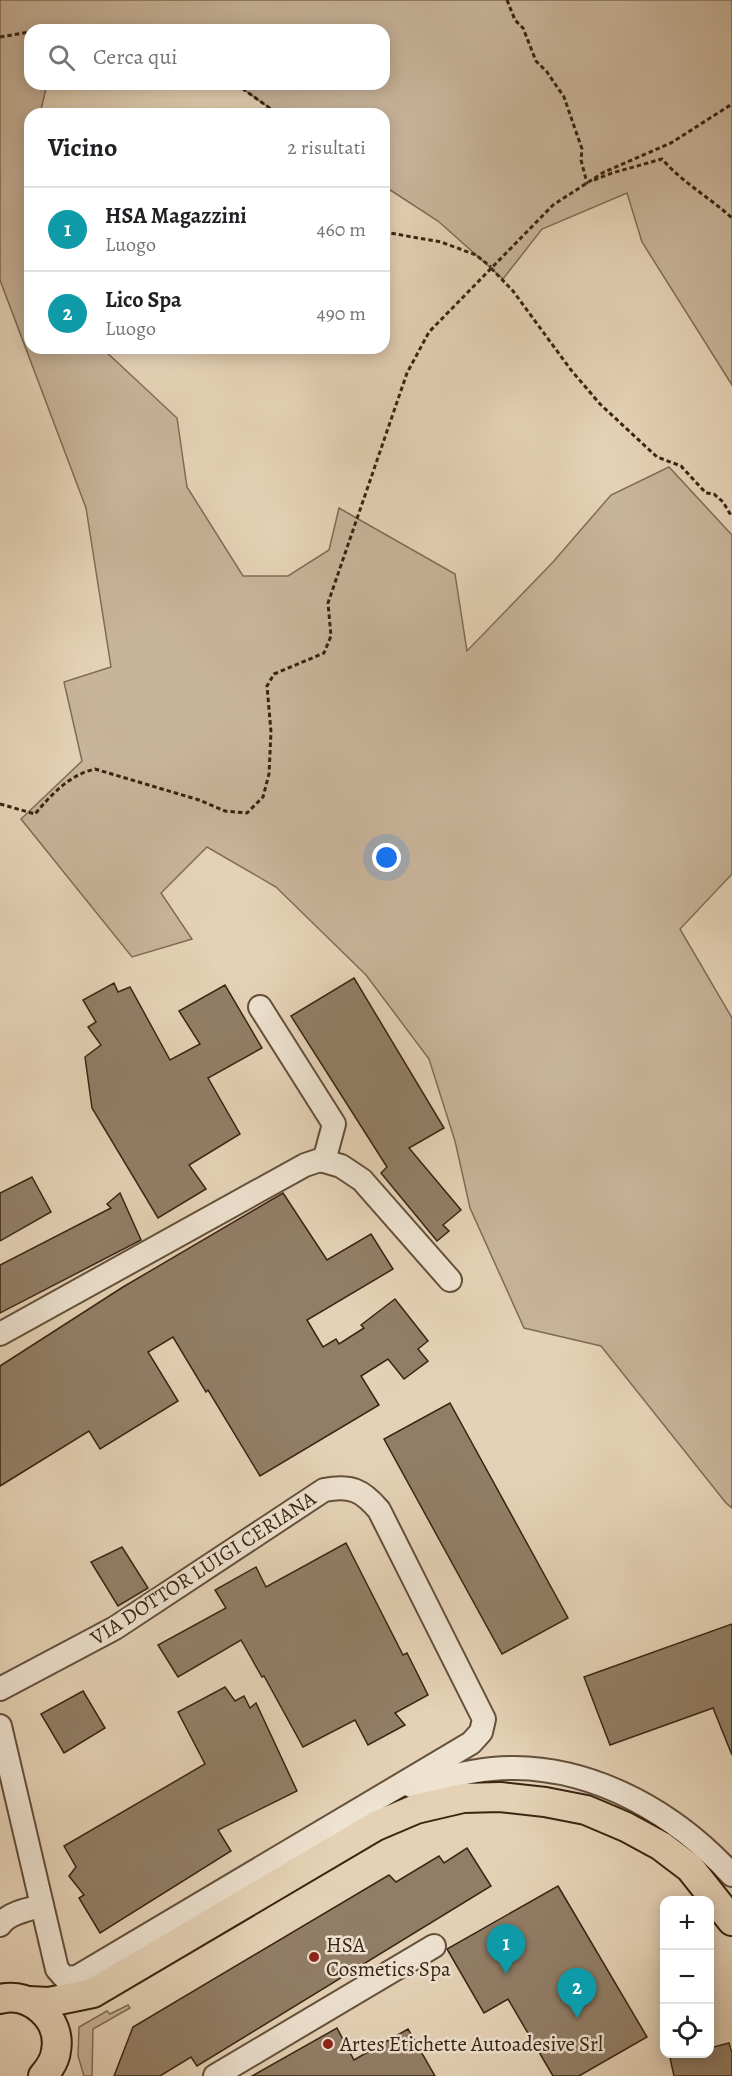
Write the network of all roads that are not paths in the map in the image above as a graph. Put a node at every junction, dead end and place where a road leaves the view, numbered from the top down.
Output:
1 (260, 1007) dead end
2 (324, 1161) junction
3 (450, 1280) dead end
4 (0, 1334) edge
5 (0, 1689) edge
6 (0, 1726) edge
7 (392, 1790) junction
8 (732, 1875) edge
9 (42, 1906) junction
10 (732, 1921) edge
11 (0, 1925) edge
12 (434, 1946) dead end
13 (85, 1985) junction
14 (0, 1999) edge
15 (30, 2001) junction
16 (55, 2061) edge
17 (215, 2076) edge

1 - 2 street
2 - 3 street
2 - 4 street
5 - 7 street, VIA DOTTOR LUIGI CERIANA
6 - 9 street
7 - 8 street, VIA DOTTOR LUIGI CERIANA
7 - 13 street, VIA DOTTOR LUIGI CERIANA
9 - 11 street
9 - 13 street
10 - 13 main road
12 - 17 street
13 - 15 main road
13 - 16 main road
14 - 15 main road
15 - 16 main road

